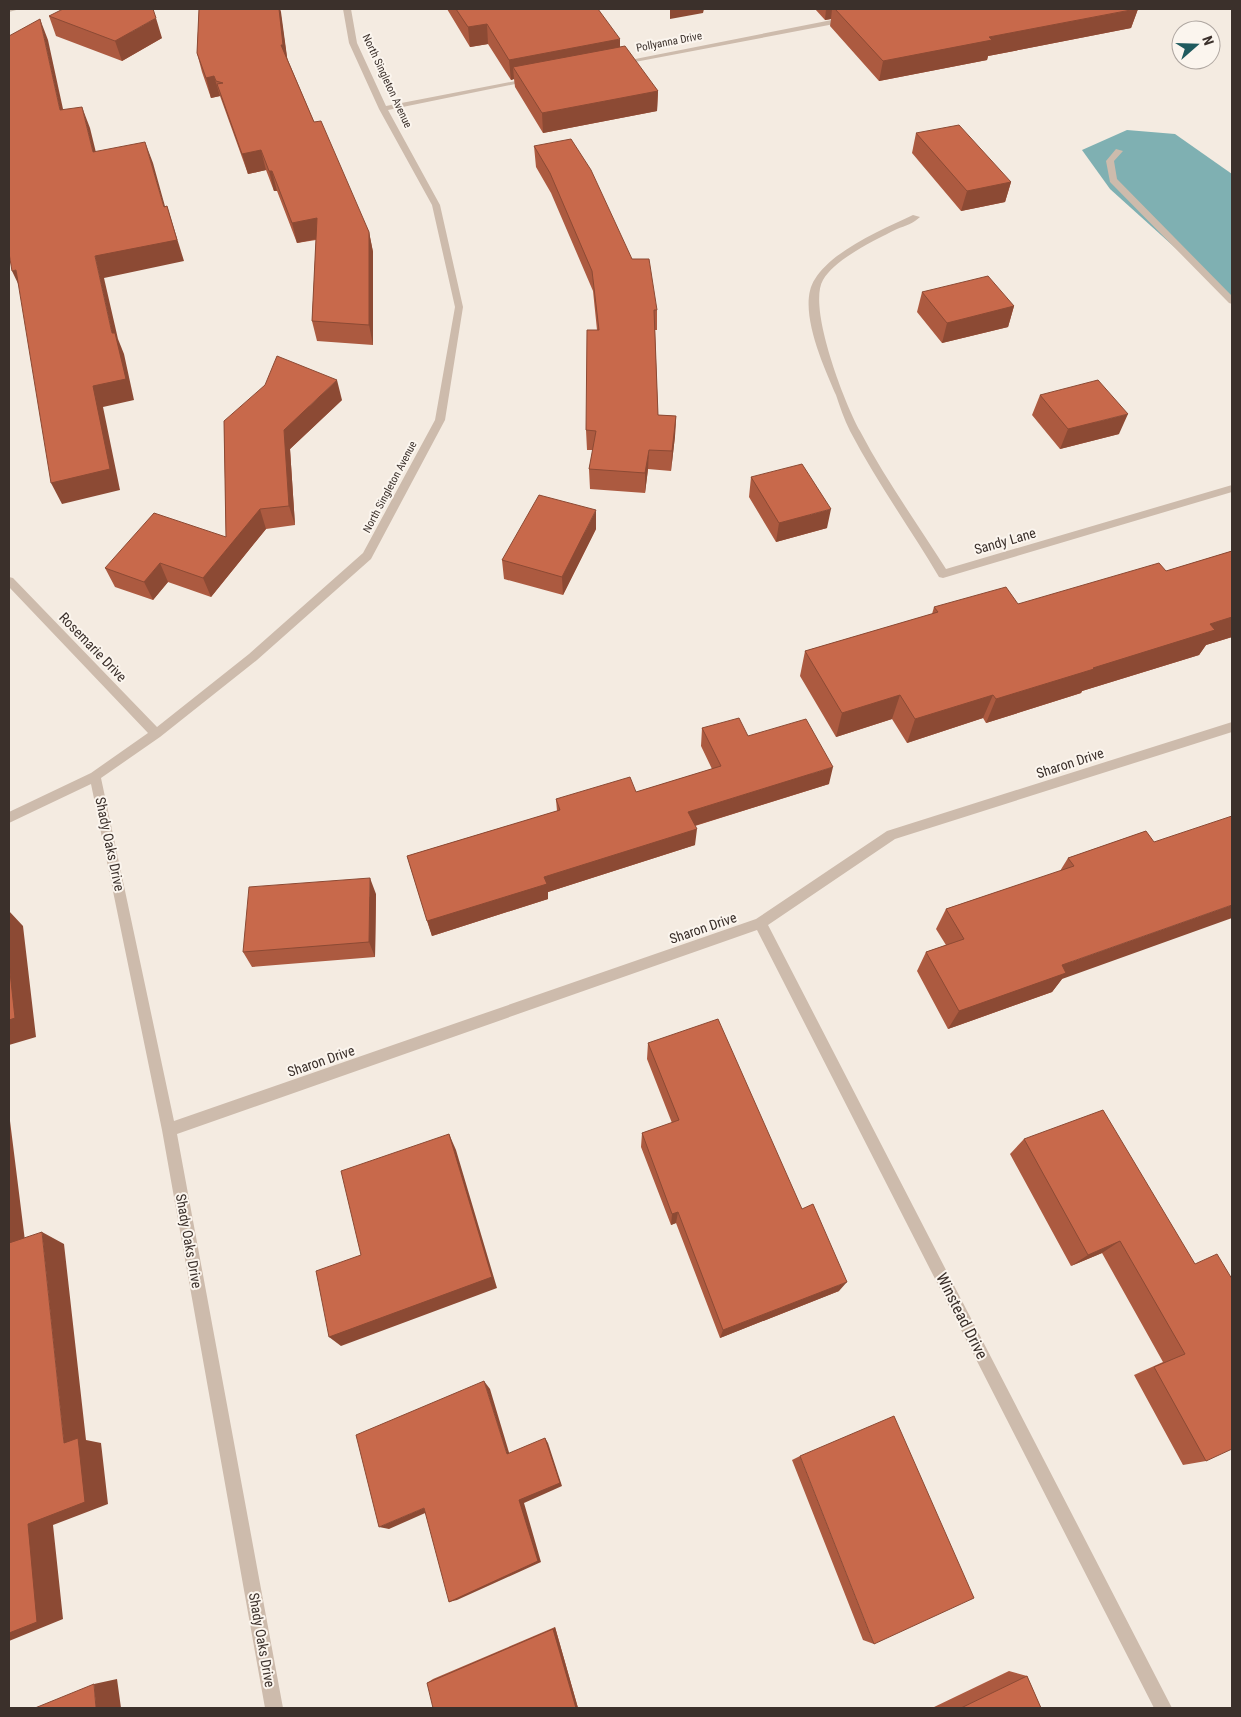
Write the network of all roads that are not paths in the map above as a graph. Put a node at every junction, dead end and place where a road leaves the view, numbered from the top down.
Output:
1 (16, 9) edge
2 (347, 9) edge
3 (9, 10) edge
4 (853, 18) edge
5 (612, 64) edge
6 (535, 79) edge
7 (384, 109) junction
8 (1119, 151) dead end
9 (916, 217) dead end
10 (1232, 301) edge
11 (1232, 489) edge
12 (9, 581) edge
13 (1232, 727) edge
14 (156, 734) junction
15 (95, 776) junction
16 (9, 818) edge
17 (760, 924) junction
18 (169, 1130) junction
19 (274, 1708) edge
20 (1163, 1708) edge

1 - 3 street
2 - 7 street, North Singleton Avenue
4 - 5 street, Pollyanna Drive
6 - 7 street
7 - 14 street, North Singleton Avenue
8 - 10 street
9 - 11 street, Sandy Lane
12 - 14 street, Rosemarie Drive
13 - 17 street, Sharon Drive
14 - 15 street, North Singleton Avenue
15 - 16 street, North Singleton Avenue
15 - 18 street, Shady Oaks Drive
17 - 18 street, Sharon Drive
17 - 20 street, Winstead Drive
18 - 19 street, Shady Oaks Drive

